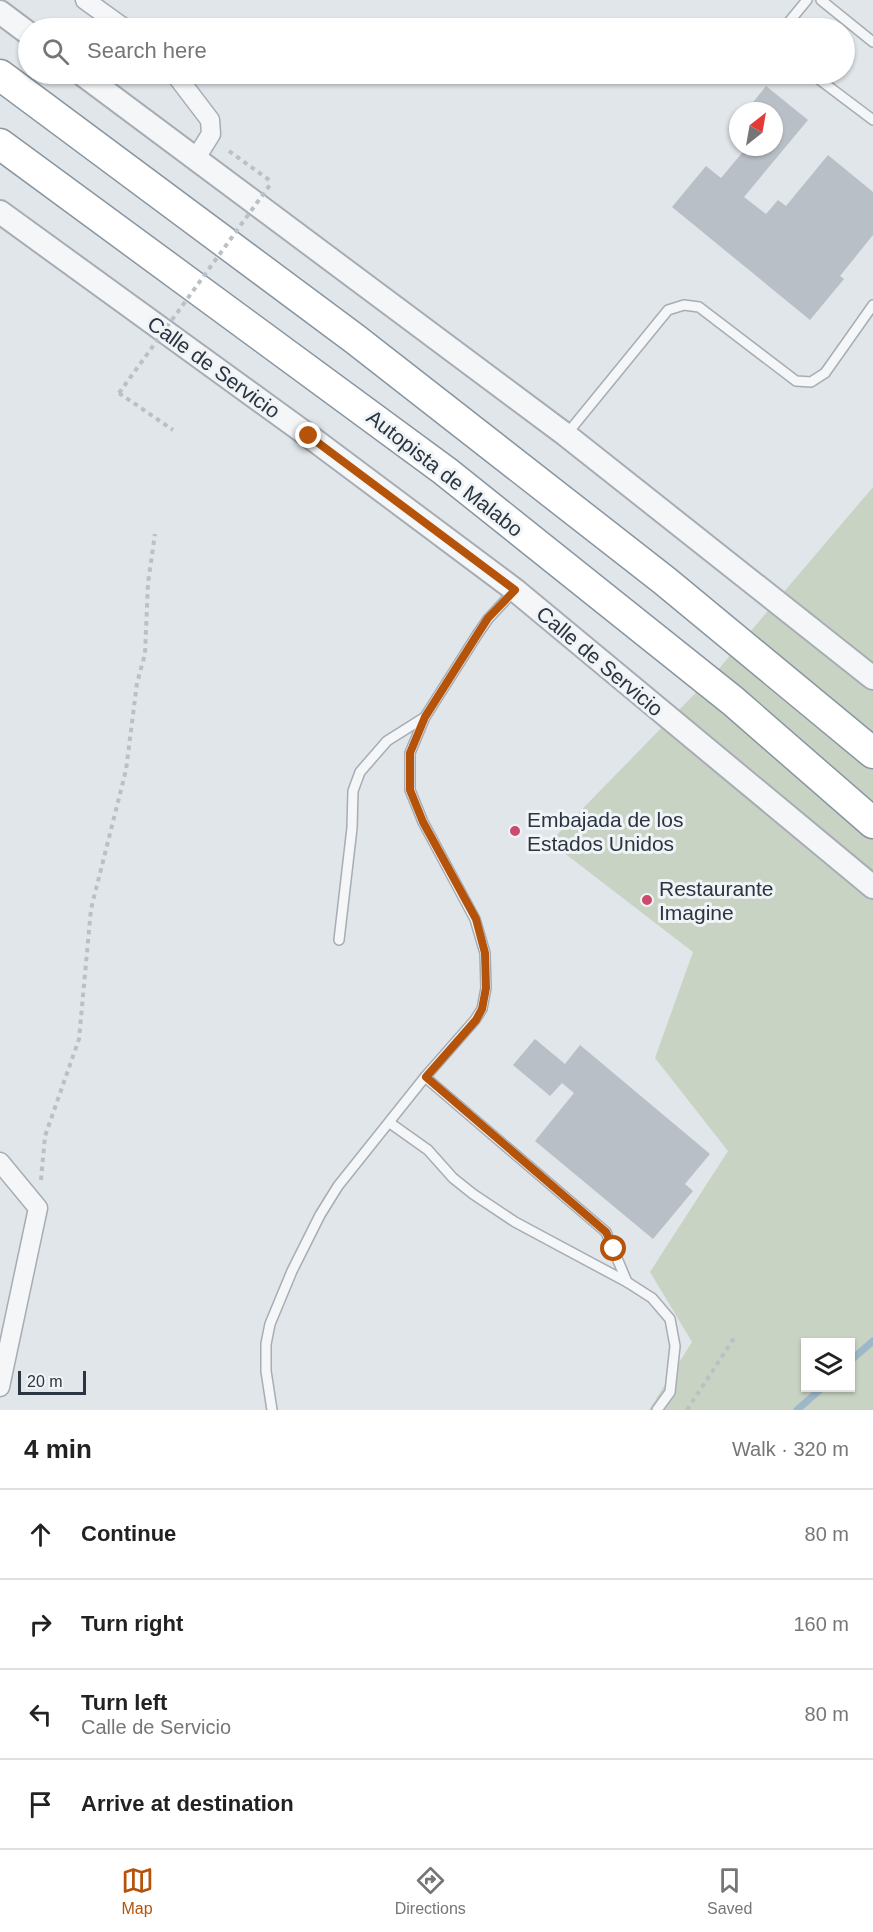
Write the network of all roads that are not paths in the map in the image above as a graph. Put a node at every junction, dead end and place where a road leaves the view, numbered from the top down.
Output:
1 (85, 0) edge
2 (807, 0) edge
3 (821, 0) edge
4 (0, 12) edge
5 (110, 18) edge
6 (792, 18) edge
7 (843, 18) edge
8 (18, 26) edge
9 (855, 27) edge
10 (873, 42) edge
11 (0, 75) edge
12 (96, 84) edge
13 (183, 84) edge
14 (825, 84) edge
15 (873, 120) edge
16 (0, 144) edge
17 (196, 158) junction
18 (0, 212) edge
19 (873, 305) edge
20 (566, 435) junction
21 (515, 590) junction
22 (873, 678) edge
23 (425, 717) junction
24 (873, 753) edge
25 (873, 823) edge
26 (873, 887) edge
27 (339, 940) dead end
28 (426, 1077) junction
29 (390, 1123) junction
30 (0, 1162) edge
31 (627, 1282) junction
32 (0, 1387) edge
33 (272, 1410) edge
34 (657, 1410) edge

1 - 5 street
2 - 6 lane
3 - 7 lane
4 - 8 street
9 - 10 lane
11 - 24 highway
12 - 17 street
13 - 17 street
14 - 15 lane
16 - 25 highway, Autopista de Malabo
17 - 20 street
18 - 21 street, Calle de Servicio
19 - 20 lane
20 - 22 street
21 - 23 lane
21 - 26 street, Calle de Servicio
23 - 27 lane
23 - 28 lane
28 - 29 lane
28 - 31 lane
29 - 31 lane
29 - 33 lane
30 - 32 street
31 - 34 lane

